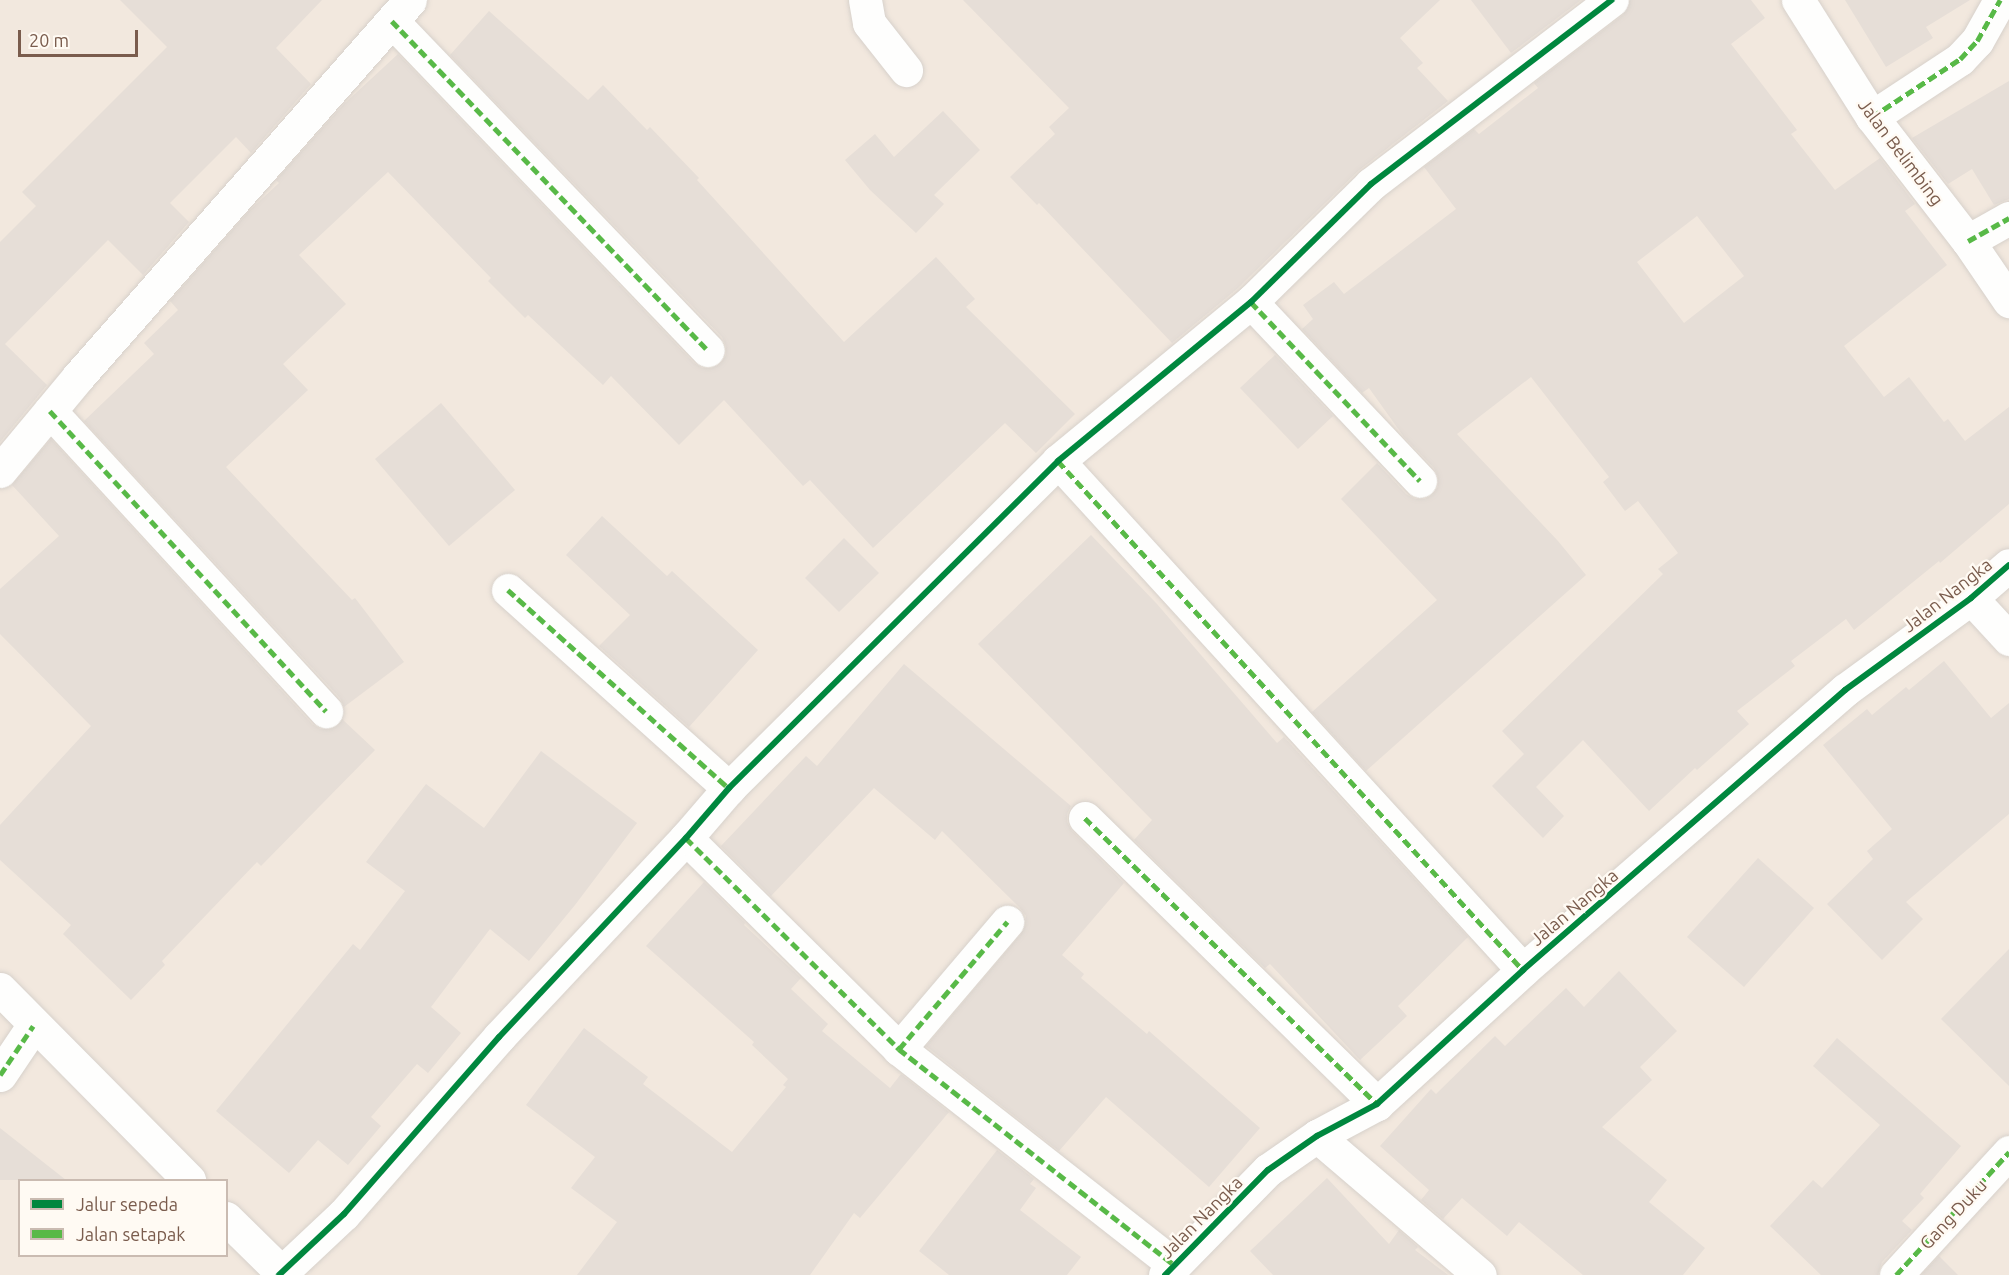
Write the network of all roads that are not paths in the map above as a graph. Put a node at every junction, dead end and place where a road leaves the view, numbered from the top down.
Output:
1 (865, 0) edge
2 (1612, 0) edge
3 (1798, 0) edge
4 (2000, 0) edge
5 (401, 10) edge
6 (906, 70) dead end
7 (1872, 117) junction
8 (2009, 218) edge
9 (1968, 242) junction
10 (2009, 301) edge
11 (1251, 302) junction
12 (708, 350) dead end
13 (50, 411) junction
14 (1058, 461) junction
15 (0, 471) edge
16 (1420, 481) dead end
17 (2009, 565) edge
18 (508, 590) dead end
19 (1971, 598) junction
20 (2009, 639) edge
21 (326, 711) dead end
22 (729, 788) junction
23 (1085, 819) dead end
24 (686, 838) junction
25 (1007, 922) dead end
26 (1523, 970) junction
27 (0, 989) edge
28 (33, 1026) junction
29 (899, 1049) junction
30 (0, 1075) edge
31 (1377, 1104) junction
32 (1317, 1136) junction
33 (2009, 1152) edge
34 (188, 1179) edge
35 (228, 1220) edge
36 (1169, 1270) edge
37 (281, 1274) edge
38 (1480, 1275) edge
39 (1896, 1275) edge

1 - 6 street
2 - 11 street
3 - 7 street, Jalan Belimbing
4 - 7 street
5 - 12 street
5 - 13 street
7 - 9 street, Jalan Belimbing
8 - 9 street
9 - 10 street, Jalan Belimbing
11 - 14 street
11 - 16 street
13 - 15 street
13 - 21 street
14 - 22 street
14 - 26 street
17 - 19 street, Jalan Nangka
18 - 22 street
19 - 20 street
19 - 26 street, Jalan Nangka
22 - 24 street
23 - 31 street
24 - 29 street
24 - 37 street
25 - 29 street
26 - 31 street, Jalan Nangka
27 - 28 street
28 - 30 street
28 - 34 street
29 - 36 street
31 - 32 street, Jalan Nangka
32 - 36 street, Jalan Nangka
32 - 38 street
33 - 39 street, Gang Duku
35 - 37 street

